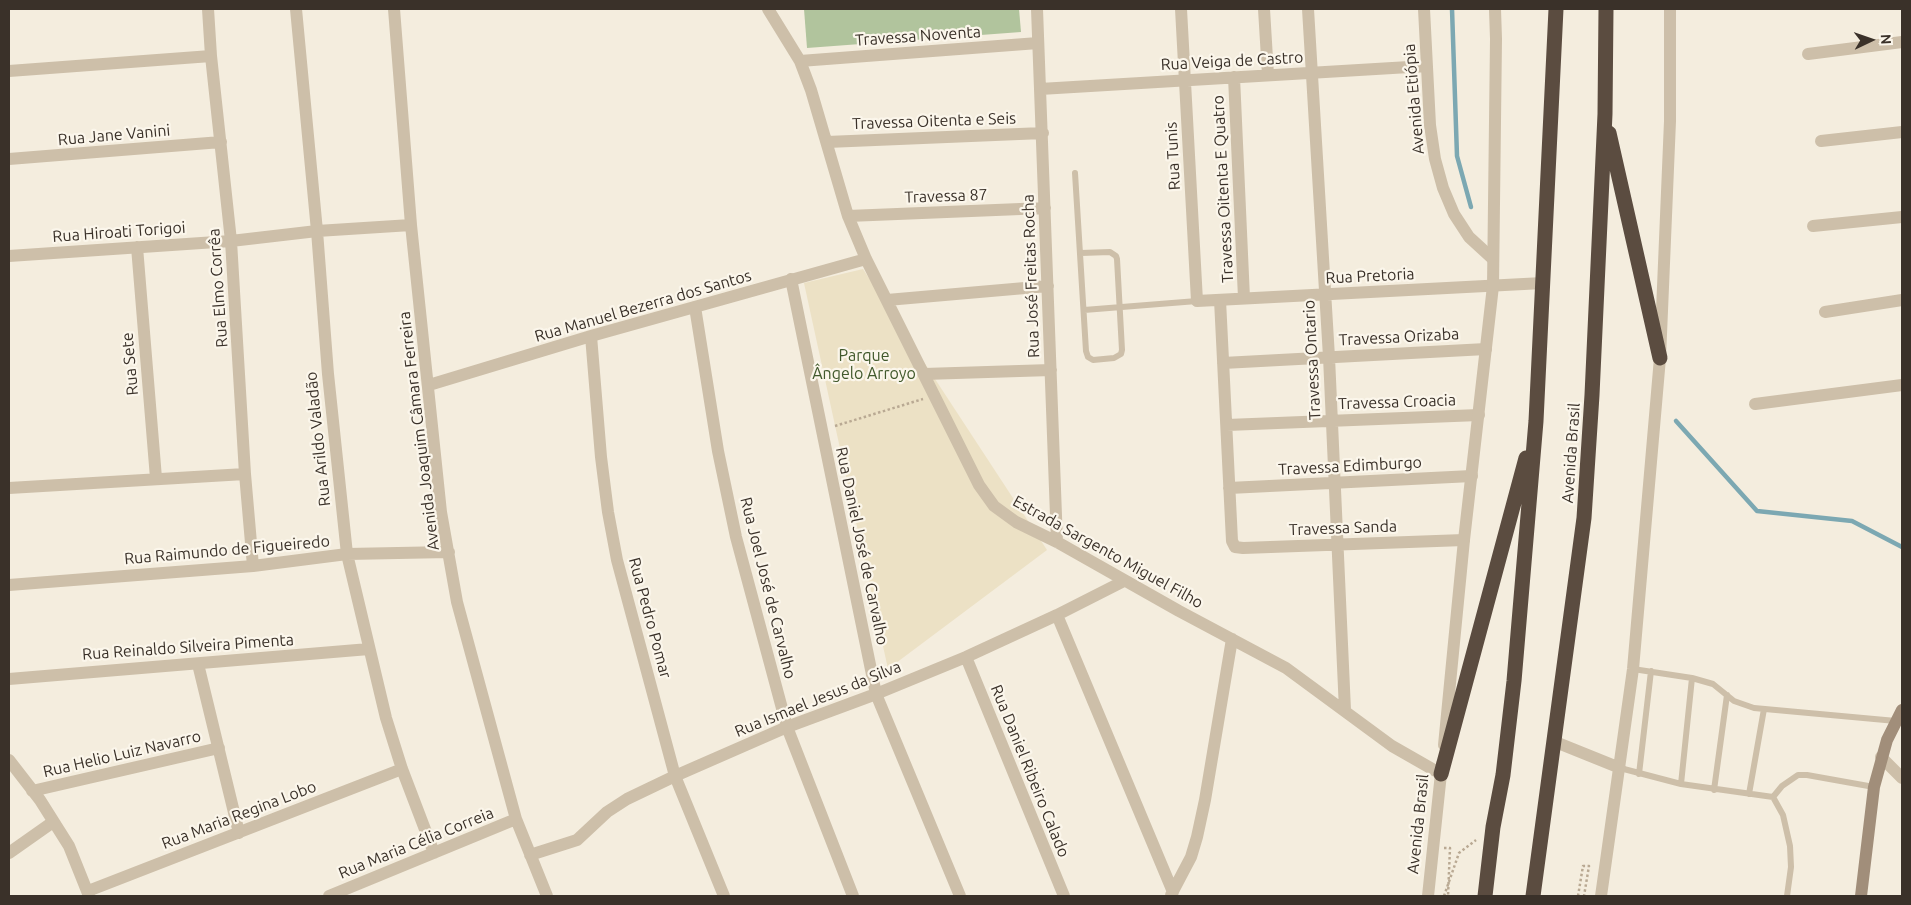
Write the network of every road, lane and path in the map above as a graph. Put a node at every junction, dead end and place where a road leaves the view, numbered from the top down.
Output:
1 (208, 9) edge
2 (296, 9) edge
3 (394, 9) edge
4 (768, 9) edge
5 (1037, 9) edge
6 (1181, 9) edge
7 (1264, 9) edge
8 (1308, 9) edge
9 (1424, 9) edge
10 (1495, 9) edge
11 (1556, 9) edge
12 (1670, 9) edge
13 (1608, 12) edge
14 (1902, 42) edge
15 (1038, 43) junction
16 (1808, 54) dead end
17 (211, 56) junction
18 (800, 61) junction
19 (1426, 66) junction
20 (9, 71) edge
21 (1311, 72) junction
22 (1268, 75) junction
23 (1234, 77) junction
24 (1185, 80) junction
25 (1040, 89) junction
26 (1605, 114) junction
27 (1902, 132) edge
28 (1043, 133) junction
29 (221, 142) junction
30 (827, 142) junction
31 (1821, 142) dead end
32 (9, 159) edge
33 (1075, 173) dead end
34 (1045, 208) junction
35 (848, 216) junction
36 (1902, 217) edge
37 (411, 225) junction
38 (1813, 226) dead end
39 (317, 232) junction
40 (232, 241) junction
41 (137, 248) junction
42 (1081, 253) junction
43 (9, 256) edge
44 (866, 259) junction
45 (1493, 259) junction
46 (791, 279) junction
47 (1544, 283) junction
48 (1048, 286) junction
49 (1493, 286) junction
50 (1324, 294) junction
51 (1244, 298) junction
52 (887, 300) junction
53 (1220, 300) junction
54 (1902, 300) edge
55 (1197, 301) junction
56 (695, 307) junction
57 (1121, 308) junction
58 (1084, 310) junction
59 (1825, 312) dead end
60 (590, 336) junction
61 (1486, 349) junction
62 (1330, 357) junction
63 (1660, 358) junction
64 (1223, 363) junction
65 (1051, 370) junction
66 (924, 374) junction
67 (429, 385) junction
68 (1902, 385) edge
69 (934, 395) junction
70 (1756, 404) dead end
71 (1479, 415) junction
72 (1332, 420) junction
73 (1536, 421) junction
74 (1227, 425) junction
75 (821, 430) junction
76 (245, 474) junction
77 (1472, 476) junction
78 (156, 478) junction
79 (1334, 483) junction
80 (9, 488) edge
81 (1229, 488) junction
82 (1464, 540) junction
83 (1057, 542) junction
84 (1338, 545) junction
85 (449, 552) junction
86 (347, 554) junction
87 (253, 566) junction
88 (1124, 581) junction
89 (9, 585) edge
90 (1057, 615) junction
91 (1232, 639) junction
92 (369, 649) junction
93 (966, 658) junction
94 (198, 664) junction
95 (1633, 669) junction
96 (1651, 671) junction
97 (1692, 678) junction
98 (9, 679) edge
99 (876, 694) junction
100 (1726, 695) junction
101 (1764, 709) junction
102 (1345, 710) junction
103 (1899, 715) edge
104 (787, 727) junction
105 (1553, 741) junction
106 (218, 748) junction
107 (1881, 757) junction
108 (9, 760) edge
109 (1620, 768) junction
110 (402, 769) junction
111 (1441, 774) junction
112 (1639, 774) junction
113 (675, 776) junction
114 (1902, 778) edge
115 (1681, 784) junction
116 (1874, 787) junction
117 (32, 790) junction
118 (1714, 790) junction
119 (1749, 794) junction
120 (1773, 797) junction
121 (516, 819) junction
122 (53, 822) junction
123 (1494, 828) junction
124 (239, 833) junction
125 (1444, 848) dead end
126 (9, 853) edge
127 (434, 853) junction
128 (530, 855) junction
129 (89, 894) edge
130 (1172, 894) edge
131 (329, 896) edge
132 (547, 896) edge
133 (724, 896) edge
134 (854, 896) edge
135 (960, 896) edge
136 (1064, 896) edge
137 (1428, 896) edge
138 (1444, 896) edge
139 (1448, 896) edge
140 (1485, 896) edge
141 (1533, 896) edge
142 (1578, 896) edge
143 (1584, 896) edge
144 (1601, 896) edge
145 (1787, 896) edge
146 (1861, 896) edge

1 - 17 street, Rua Elmo Corrêa
2 - 39 street, Rua Arildo Valadão
3 - 37 street, Avenida Joaquim Câmara Ferreira
4 - 18 street, Estrada Sargento Miguel Filho
5 - 15 street, Rua José Freitas Rocha
6 - 24 street, Rua Tunis
7 - 22 street
8 - 21 street, Travessa Ontario
9 - 19 street, Avenida Etiópia
10 - 45 street, Avenida Brasil
11 - 47 highway
12 - 63 street
13 - 26 highway, Avenida Brasil
14 - 16 street
15 - 18 street, Travessa Noventa
15 - 25 street, Rua José Freitas Rocha
17 - 20 street
17 - 29 street, Rua Elmo Corrêa
18 - 30 street, Estrada Sargento Miguel Filho
19 - 21 street, Rua Veiga de Castro
19 - 45 street, Avenida Etiópia
21 - 22 street, Rua Veiga de Castro
21 - 50 street, Travessa Ontario
22 - 23 street, Rua Veiga de Castro
23 - 24 street, Rua Veiga de Castro
23 - 51 street, Travessa Oitenta E Quatro
24 - 25 street, Rua Veiga de Castro
24 - 55 street, Rua Tunis
25 - 28 street, Rua José Freitas Rocha
26 - 63 highway
26 - 105 highway, Avenida Brasil
27 - 31 street
28 - 30 street, Travessa Oitenta e Seis
28 - 34 street, Rua José Freitas Rocha
29 - 32 street, Rua Jane Vanini
29 - 40 street, Rua Elmo Corrêa
30 - 35 street, Estrada Sargento Miguel Filho
33 - 42 lane
34 - 35 street, Travessa 87
34 - 48 street, Rua José Freitas Rocha
35 - 44 street, Estrada Sargento Miguel Filho
36 - 38 street
37 - 39 street, Rua Hiroati Torigoi
37 - 67 street, Avenida Joaquim Câmara Ferreira
39 - 40 street, Rua Hiroati Torigoi
39 - 86 street, Rua Arildo Valadão
40 - 41 street, Rua Hiroati Torigoi
40 - 76 street, Rua Elmo Corrêa
41 - 43 street, Rua Hiroati Torigoi
41 - 78 street, Rua Sete
42 - 57 lane
42 - 58 lane
44 - 46 street, Rua Manuel Bezerra dos Santos
44 - 52 street, Estrada Sargento Miguel Filho
45 - 49 street, Avenida Brasil
46 - 56 street, Rua Manuel Bezerra dos Santos
46 - 75 street, Rua Daniel José de Carvalho
47 - 49 street, Rua Pretoria
47 - 73 highway
48 - 52 street
48 - 65 street, Rua José Freitas Rocha
49 - 50 street, Rua Pretoria
49 - 61 street, Avenida Brasil
50 - 51 street, Rua Pretoria
50 - 62 street, Travessa Ontario
51 - 53 street, Rua Pretoria
52 - 66 street, Estrada Sargento Miguel Filho
53 - 55 street, Rua Pretoria
53 - 64 street
54 - 59 street
55 - 57 lane
56 - 60 street, Rua Manuel Bezerra dos Santos
56 - 104 street, Rua Joel José de Carvalho
57 - 58 lane
57 - 58 lane
60 - 67 street, Rua Manuel Bezerra dos Santos
60 - 113 street, Rua Pedro Pomar
61 - 62 street, Travessa Orizaba
61 - 71 street, Avenida Brasil
62 - 64 street, Travessa Orizaba
62 - 72 street, Travessa Ontario
63 - 95 street
64 - 74 street
65 - 66 street
65 - 83 street, Rua José Freitas Rocha
66 - 69 street, Estrada Sargento Miguel Filho
67 - 85 street, Avenida Joaquim Câmara Ferreira
68 - 70 street
69 - 75 path
69 - 83 street, Estrada Sargento Miguel Filho
71 - 72 street, Travessa Croacia
71 - 77 street, Avenida Brasil
72 - 74 street, Travessa Croacia
72 - 79 street, Travessa Ontario
73 - 111 highway
73 - 123 highway
74 - 81 street
75 - 99 street, Rua Daniel José de Carvalho
76 - 78 street
76 - 87 street, Rua Elmo Corrêa
77 - 79 street, Travessa Edimburgo
77 - 82 street, Avenida Brasil
78 - 80 street
79 - 81 street, Travessa Edimburgo
79 - 84 street, Travessa Ontario
81 - 84 street, Travessa Sanda
82 - 84 street, Travessa Sanda
82 - 111 street, Avenida Brasil
83 - 88 street, Estrada Sargento Miguel Filho
84 - 102 street, Travessa Ontario
85 - 86 street, Rua Raimundo de Figueiredo
85 - 121 street, Avenida Joaquim Câmara Ferreira
86 - 87 street, Rua Raimundo de Figueiredo
86 - 92 street, Rua Arildo Valadão
87 - 89 street, Rua Raimundo de Figueiredo
88 - 90 street, Rua Ismael Jesus da Silva
88 - 91 street, Estrada Sargento Miguel Filho
90 - 93 street, Rua Ismael Jesus da Silva
90 - 130 street
91 - 102 street, Estrada Sargento Miguel Filho
91 - 130 street
92 - 94 street, Rua Reinaldo Silveira Pimenta
92 - 110 street, Rua Arildo Valadão
93 - 99 street, Rua Ismael Jesus da Silva
93 - 136 street, Rua Daniel Ribeiro Calado
94 - 98 street, Rua Reinaldo Silveira Pimenta
94 - 106 street
95 - 96 lane
95 - 109 street
96 - 97 lane
96 - 112 lane
97 - 100 lane
97 - 115 lane
99 - 104 street, Rua Ismael Jesus da Silva
99 - 135 street, Rua Daniel José de Carvalho
100 - 101 lane
100 - 118 lane
101 - 103 lane
101 - 119 lane
102 - 111 street, Estrada Sargento Miguel Filho
103 - 107 main road
104 - 113 street, Rua Ismael Jesus da Silva
104 - 134 street, Rua Joel José de Carvalho
105 - 109 street
105 - 141 highway, Avenida Brasil
106 - 117 street, Rua Helio Luiz Navarro
106 - 124 street
107 - 114 street
107 - 116 main road
108 - 117 street
109 - 112 lane
109 - 144 street
110 - 124 street, Rua Maria Regina Lobo
110 - 127 street, Rua Arildo Valadão
111 - 137 street, Avenida Brasil
112 - 115 lane
113 - 128 street, Rua Ismael Jesus da Silva
113 - 133 street, Rua Pedro Pomar
115 - 118 lane
116 - 120 lane
116 - 146 main road
117 - 122 street
118 - 119 lane
119 - 120 lane
120 - 145 lane
121 - 127 street, Rua Maria Célia Correia
121 - 128 street, Avenida Joaquim Câmara Ferreira
122 - 126 street
122 - 129 street
123 - 138 path
123 - 140 highway
124 - 129 street, Rua Maria Regina Lobo
125 - 139 path, bridge
127 - 131 street, Rua Maria Célia Correia
128 - 132 street, Avenida Joaquim Câmara Ferreira
142 - 143 path

